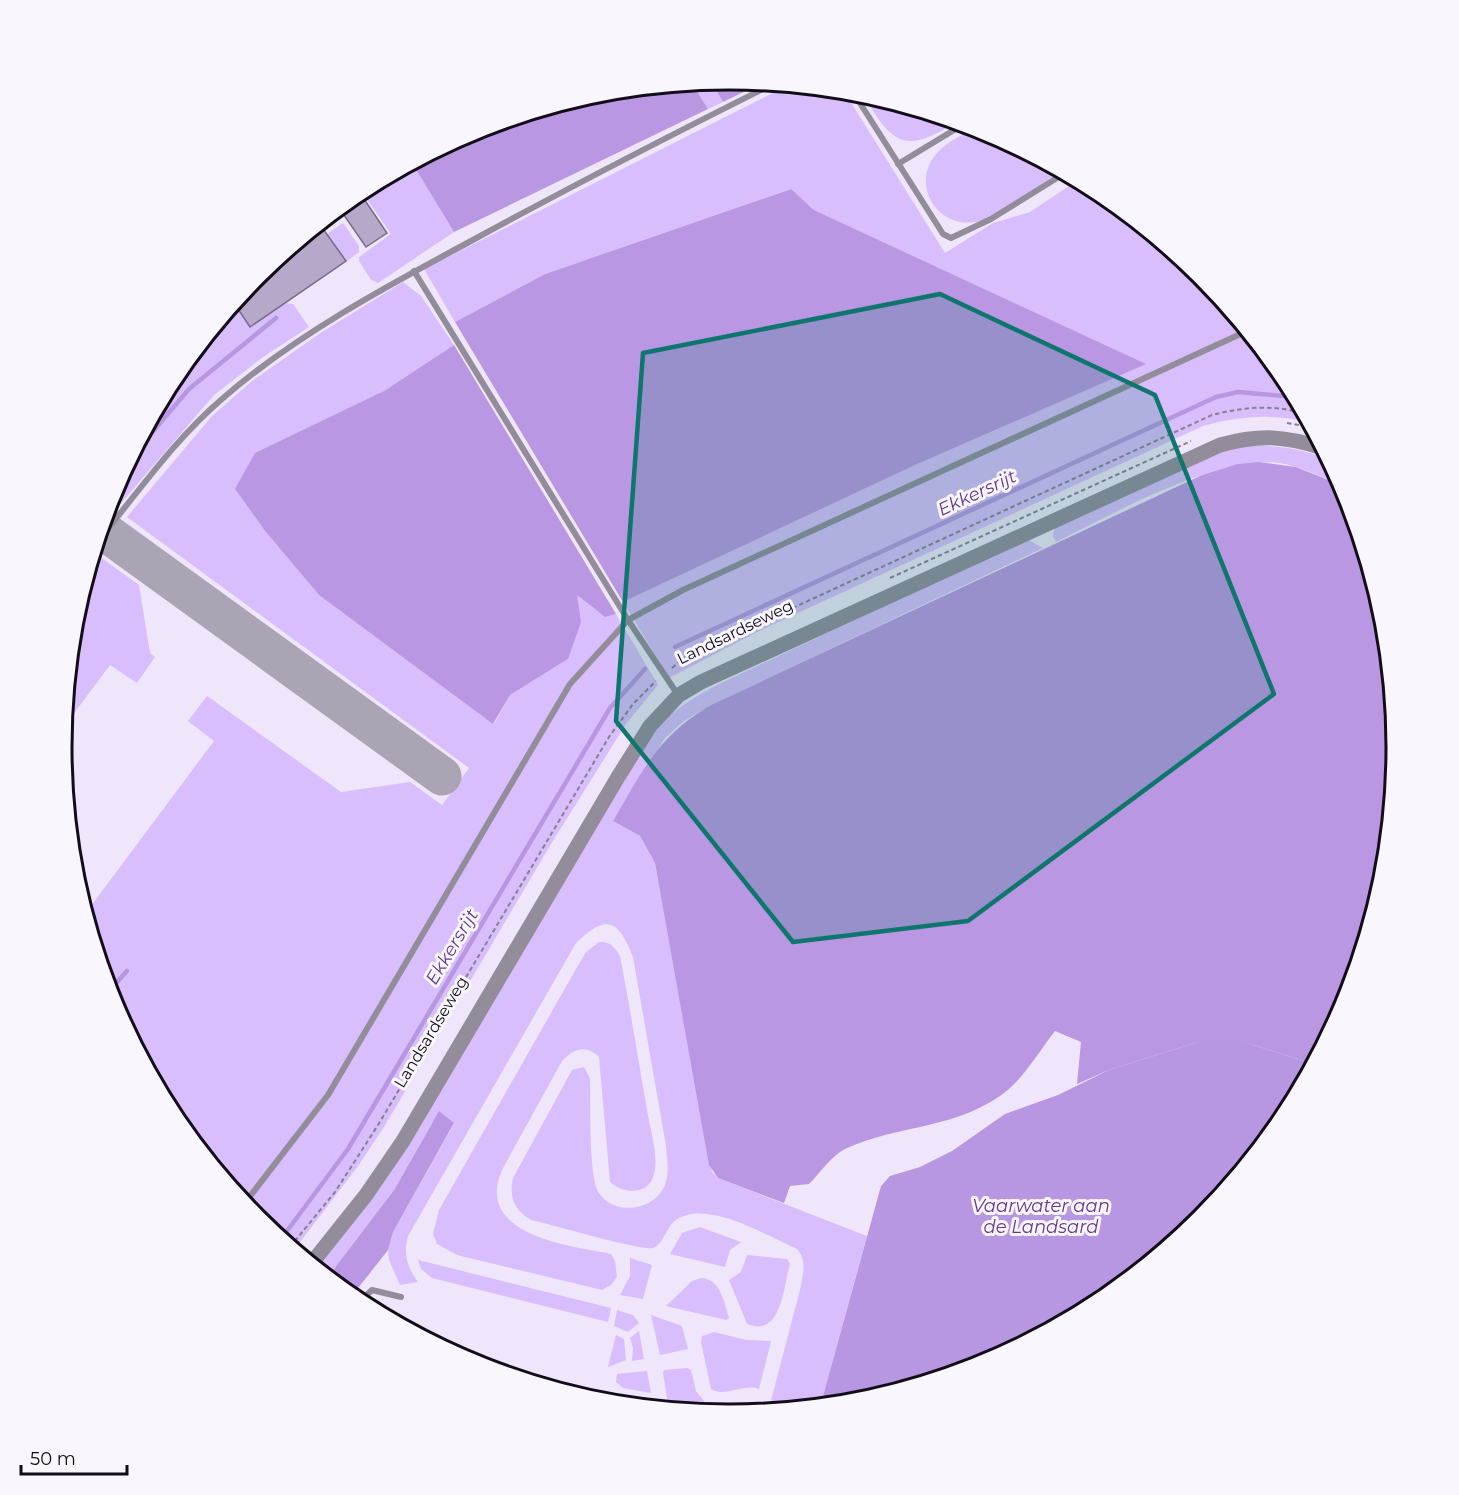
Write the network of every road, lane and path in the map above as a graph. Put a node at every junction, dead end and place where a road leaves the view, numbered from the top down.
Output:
1 (760, 91) edge
2 (860, 103) edge
3 (954, 130) edge
4 (898, 164) junction
5 (1057, 178) edge
6 (414, 271) junction
7 (1240, 334) edge
8 (1294, 411) edge
9 (1284, 423) dead end
10 (1303, 426) dead end
11 (1197, 438) dead end
12 (1313, 445) edge
13 (111, 525) edge
14 (886, 580) dead end
15 (628, 620) junction
16 (663, 674) junction
17 (679, 695) junction
18 (250, 1196) edge
19 (295, 1241) edge
20 (316, 1258) edge
21 (366, 1295) edge
22 (401, 1297) dead end

1 - 6 lane
2 - 4 lane
3 - 4 lane
4 - 5 lane
6 - 13 lane
6 - 15 lane
7 - 15 lane
8 - 16 path
9 - 10 path
11 - 14 path
12 - 17 street, Landsardseweg
15 - 16 lane
15 - 18 lane
16 - 17 lane
16 - 19 path
17 - 20 street, Landsardseweg
21 - 22 lane

